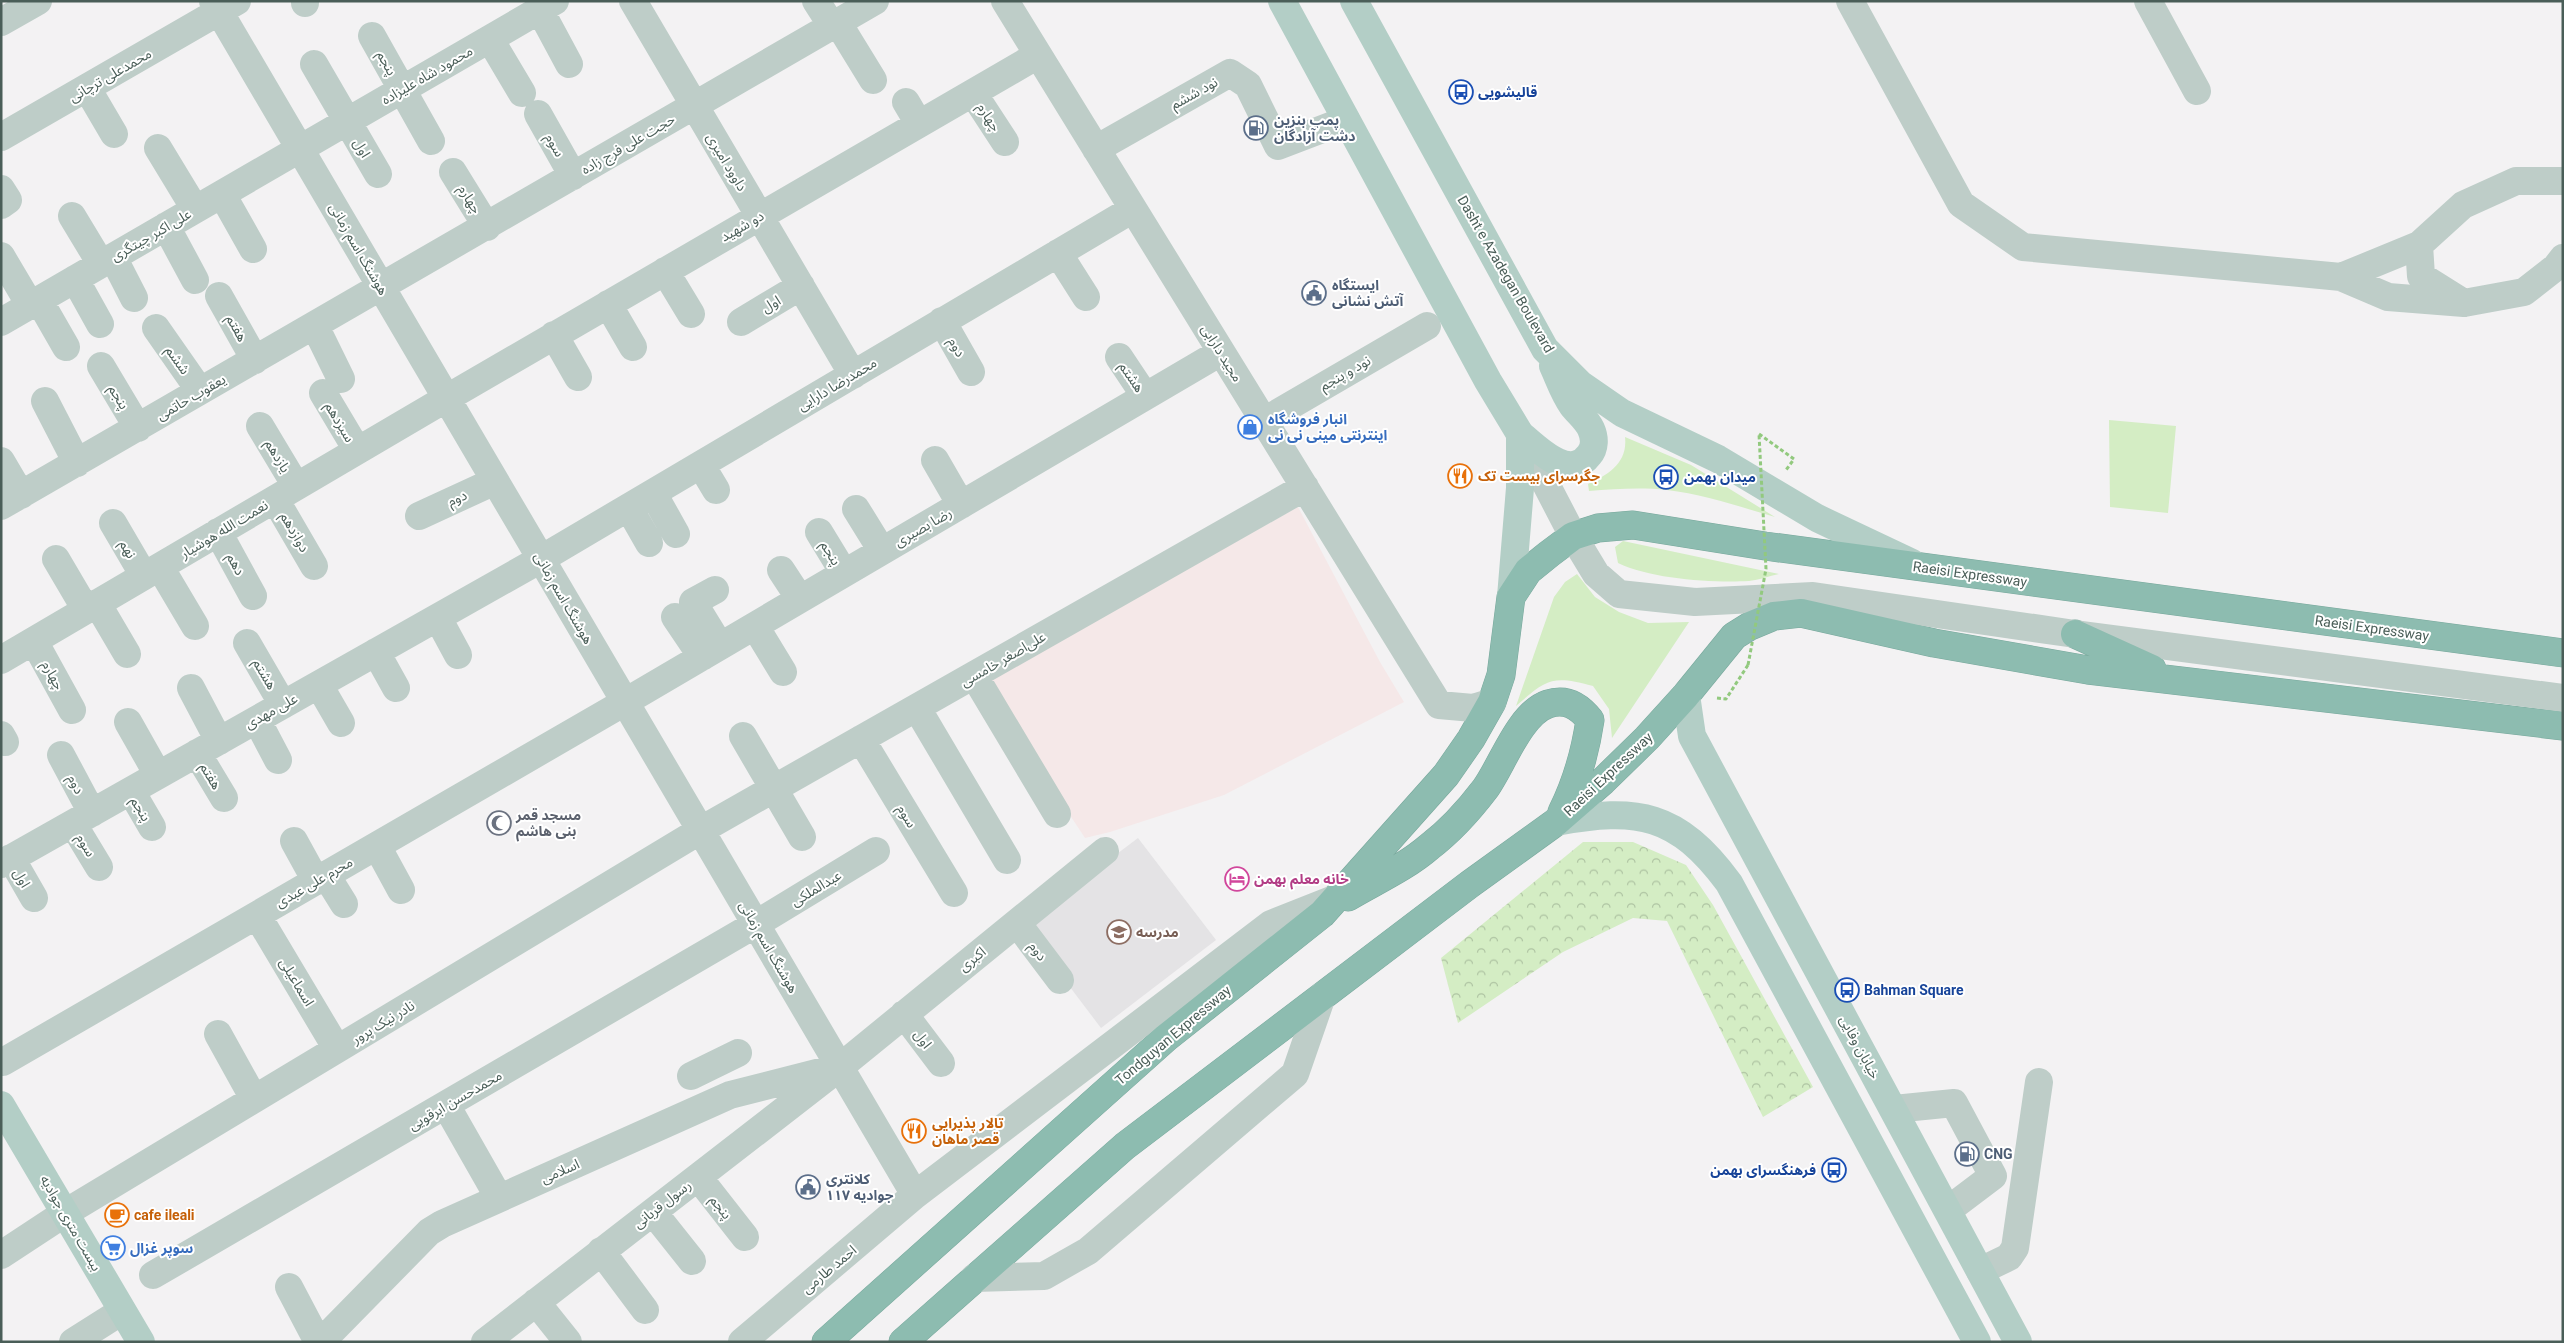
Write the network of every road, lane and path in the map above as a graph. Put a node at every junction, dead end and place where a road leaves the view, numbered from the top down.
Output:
1 (38, 1) edge
2 (633, 1) edge
3 (816, 1) edge
4 (874, 1) edge
5 (1005, 1) edge
6 (1282, 1) edge
7 (1354, 1) edge
8 (1850, 1) edge
9 (2148, 1) edge
10 (223, 5) edge
11 (548, 5) edge
12 (1, 22) edge
13 (835, 24) junction
14 (372, 36) dead end
15 (490, 38) junction
16 (1038, 54) junction
17 (314, 64) dead end
18 (569, 64) dead end
19 (874, 80) dead end
20 (87, 88) junction
21 (402, 90) junction
22 (2198, 91) dead end
23 (973, 93) junction
24 (694, 106) junction
25 (1346, 120) junction
26 (346, 122) junction
27 (114, 134) dead end
28 (1, 137) edge
29 (431, 141) dead end
30 (1005, 142) dead end
31 (158, 148) dead end
32 (300, 149) junction
33 (1096, 149) junction
34 (453, 172) dead end
35 (378, 174) dead end
36 (573, 176) junction
37 (2563, 180) edge
38 (1, 189) edge
39 (222, 194) junction
40 (1, 205) edge
41 (1133, 209) junction
42 (195, 210) junction
43 (72, 216) dead end
44 (759, 216) junction
45 (166, 226) junction
46 (487, 227) junction
47 (2419, 245) junction
48 (253, 250) dead end
49 (1058, 253) junction
50 (1, 256) edge
51 (2563, 258) edge
52 (107, 261) junction
53 (665, 271) junction
54 (2341, 277) junction
55 (75, 279) junction
56 (196, 280) dead end
57 (801, 286) junction
58 (382, 288) junction
59 (219, 296) dead end
60 (1086, 297) dead end
61 (134, 298) dead end
62 (34, 303) junction
63 (2464, 303) junction
64 (608, 304) junction
65 (691, 314) dead end
66 (942, 321) junction
67 (1, 322) edge
68 (741, 322) dead end
69 (100, 324) dead end
70 (315, 326) junction
71 (1426, 326) dead end
72 (156, 328) dead end
73 (554, 336) junction
74 (66, 347) dead end
75 (633, 347) dead end
76 (1545, 349) junction
77 (1221, 352) junction
78 (1119, 357) dead end
79 (255, 360) junction
80 (101, 366) dead end
81 (971, 372) dead end
82 (853, 375) junction
83 (578, 377) dead end
84 (200, 392) junction
85 (1145, 396) junction
86 (446, 398) junction
87 (45, 401) dead end
88 (1264, 421) junction
89 (260, 426) dead end
90 (138, 428) junction
91 (1520, 434) junction
92 (357, 450) junction
93 (1794, 459) dead end
94 (935, 460) dead end
95 (1, 461) edge
96 (77, 463) junction
97 (701, 465) junction
98 (495, 480) junction
99 (1305, 487) junction
100 (716, 490) dead end
101 (286, 492) junction
102 (654, 493) junction
103 (11, 500) edge
104 (961, 504) junction
105 (629, 508) junction
106 (856, 509) dead end
107 (419, 516) dead end
108 (113, 523) dead end
109 (218, 532) junction
110 (819, 532) dead end
111 (676, 534) dead end
112 (1573, 536) junction
113 (649, 543) dead end
114 (882, 551) junction
115 (56, 559) dead end
116 (541, 559) junction
117 (314, 566) dead end
118 (1921, 567) junction
119 (781, 570) dead end
120 (152, 571) junction
121 (844, 573) junction
122 (715, 590) dead end
123 (253, 596) dead end
124 (1511, 597) junction
125 (800, 599) junction
126 (92, 607) junction
127 (675, 617) dead end
128 (438, 618) junction
129 (195, 626) dead end
130 (755, 626) junction
131 (2075, 634) junction
132 (34, 641) junction
133 (247, 643) dead end
134 (711, 651) junction
135 (376, 652) junction
136 (2563, 653) edge
137 (127, 654) dead end
138 (458, 655) dead end
139 (1, 660) edge
140 (783, 672) dead end
141 (974, 675) junction
142 (2176, 680) junction
143 (319, 685) junction
144 (191, 688) dead end
145 (396, 688) dead end
146 (1686, 695) junction
147 (2563, 698) edge
148 (1726, 699) dead end
149 (625, 702) junction
150 (1492, 702) junction
151 (283, 705) junction
152 (917, 708) junction
153 (72, 710) dead end
154 (257, 720) junction
155 (128, 722) dead end
156 (340, 723) dead end
157 (2563, 726) edge
158 (743, 736) dead end
159 (861, 739) junction
160 (208, 747) junction
161 (61, 755) dead end
162 (278, 760) dead end
163 (158, 775) junction
164 (772, 790) junction
165 (130, 791) junction
166 (224, 798) dead end
167 (1057, 814) dead end
168 (82, 818) junction
169 (1556, 822) junction
170 (152, 827) dead end
171 (701, 830) junction
172 (802, 837) dead end
173 (294, 841) dead end
174 (377, 846) junction
175 (876, 851) dead end
176 (1105, 851) dead end
177 (1007, 860) dead end
178 (6, 861) edge
179 (99, 867) dead end
180 (321, 878) junction
181 (401, 890) dead end
182 (954, 893) dead end
183 (34, 898) dead end
184 (344, 904) dead end
185 (1328, 906) junction
186 (257, 915) junction
187 (1017, 922) junction
188 (756, 924) junction
189 (1060, 980) dead end
190 (1322, 996) junction
191 (904, 1014) junction
192 (218, 1034) dead end
193 (337, 1049) junction
194 (3, 1062) dead end
195 (941, 1063) dead end
196 (840, 1067) junction
197 (691, 1076) dead end
198 (2039, 1082) dead end
199 (730, 1095) junction
200 (254, 1099) junction
201 (1, 1105) edge
202 (446, 1105) junction
203 (1894, 1109) junction
204 (698, 1177) junction
205 (915, 1196) junction
206 (499, 1198) junction
207 (1948, 1210) junction
208 (653, 1212) junction
209 (65, 1213) junction
210 (744, 1237) dead end
211 (601, 1252) junction
212 (1, 1255) edge
213 (692, 1261) dead end
214 (1980, 1271) junction
215 (154, 1275) dead end
216 (974, 1278) junction
217 (289, 1287) dead end
218 (536, 1302) junction
219 (645, 1310) dead end
220 (122, 1311) junction
221 (73, 1342) edge
222 (141, 1342) edge
223 (319, 1342) edge
224 (485, 1342) edge
225 (568, 1342) edge
226 (742, 1342) edge
227 (826, 1342) edge
228 (902, 1342) edge
229 (1977, 1342) edge
230 (2018, 1342) edge

1 - 12 street
2 - 24 street, داوود امیری
3 - 13 street
4 - 13 street, حجت علی فرج زاده
5 - 16 street, مجید دارابی
6 - 25 main road
7 - 76 main road, Dasht e Azadegan Boulevard
8 - 54 street
9 - 22 street
10 - 20 street, محمدعلی ترچانی
10 - 32 street, هوشنگ اسم زمانی
11 - 15 street, محمود شاه علیزاده
11 - 18 street
13 - 19 street
13 - 24 street, حجت علی فرج زاده
14 - 21 street, پنجم
15 - 21 street, محمود شاه علیزاده
15 - 36 street, سوم
16 - 23 street, دو شهید
16 - 33 street, مجید دارابی
17 - 26 street, اول
20 - 27 street
20 - 28 street, محمدعلی ترچانی
21 - 26 street, محمود شاه علیزاده
21 - 29 street
23 - 30 street, چهارم
23 - 44 street, دو شهید
24 - 36 street, حجت علی فرج زاده
24 - 44 street, داوود امیری
25 - 33 street, نود ششم
25 - 91 main road
26 - 32 street, محمود شاه علیزاده
26 - 35 street, اول
31 - 42 street
32 - 39 street, علی اکبر چیتگری
32 - 58 street, هوشنگ اسم زمانی
33 - 41 street, مجید دارابی
34 - 46 street, چهارم
36 - 46 street, حجت علی فرج زاده
37 - 47 street
38 - 40 street
39 - 42 street, علی اکبر چیتگری
39 - 48 street
41 - 49 street, محمدرضا دارایی
41 - 77 street, مجید دارابی
42 - 45 street, علی اکبر چیتگری
43 - 52 street
44 - 53 street, دو شهید
44 - 57 street, داوود امیری
45 - 52 street, علی اکبر چیتگری
45 - 56 street
46 - 58 street, حجت علی فرج زاده
47 - 54 street
47 - 63 street
49 - 60 street
49 - 66 street, محمدرضا دارایی
50 - 62 street
51 - 63 street
52 - 55 street, علی اکبر چیتگری
52 - 61 street
53 - 64 street, دو شهید
53 - 65 street
54 - 63 street
55 - 62 street, علی اکبر چیتگری
55 - 69 street
57 - 68 street, اول
57 - 82 street, داوود امیری
58 - 70 street, یعقوب حاتمی
58 - 86 street, هوشنگ اسم زمانی
59 - 79 street, هفتم
62 - 67 street, علی اکبر چیتگری
62 - 74 street
64 - 73 street, دو شهید
64 - 75 street
66 - 81 street, دوم
66 - 82 street, محمدرضا دارایی
70 - 79 street, یعقوب حاتمی
70 - 92 street, سیزدهم
71 - 88 street, نود و پنجم
72 - 84 street, ششم
73 - 83 street
73 - 86 street, دو شهید
76 - 91 main road
76 - 118 main road, Dasht e Azadegan Boulevard
77 - 85 street, رضا بصیری
77 - 88 street, مجید دارابی
78 - 85 street, هشتم
79 - 84 street, یعقوب حاتمی
80 - 90 street, پنجم
82 - 97 street, محمدرضا دارایی
84 - 90 street, یعقوب حاتمی
85 - 104 street, رضا بصیری
86 - 92 street, نعمت الله هوشیار
86 - 98 street, هوشنگ اسم زمانی
87 - 96 street
88 - 99 street, مجید دارابی
89 - 101 street, یازدهم
90 - 96 street, یعقوب حاتمی
91 - 112 street
91 - 124 main road
92 - 101 street, نعمت الله هوشیار
93 - 148 path, bridge
94 - 104 street
95 - 103 street
96 - 103 street, یعقوب حاتمی
97 - 100 street
97 - 102 street, محمدرضا دارایی
98 - 107 street, دوم
98 - 116 street, هوشنگ اسم زمانی
99 - 141 street, علی‌اصغر خامسی
99 - 150 street, مجید دارابی
101 - 109 street, نعمت الله هوشیار
101 - 117 street, دوازدهم
102 - 105 street, محمدرضا دارایی
102 - 111 street
104 - 114 street, رضا بصیری
105 - 113 street
105 - 116 street, محمدرضا دارایی
106 - 114 street
108 - 120 street, نهم
109 - 120 street, نعمت الله هوشیار
109 - 123 street, دهم
110 - 121 street, پنجم
112 - 118 highway, Raeisi Expressway
112 - 124 highway, Raeisi Expressway
112 - 131 street
114 - 121 street, رضا بصیری
115 - 126 street
116 - 128 street, علی مهدی
116 - 149 street, هوشنگ اسم زمانی
118 - 136 highway, Raeisi Expressway
119 - 125 street
120 - 126 street, نعمت الله هوشیار
120 - 129 street
121 - 125 street, رضا بصیری
122 - 134 street
124 - 150 highway, Raeisi Expressway
125 - 130 street, رضا بصیری
126 - 132 street, نعمت الله هوشیار
126 - 137 street
127 - 134 street
128 - 135 street, علی مهدی
128 - 138 street
130 - 134 street, رضا بصیری
130 - 140 street
131 - 142 highway
131 - 147 street
132 - 139 street, نعمت الله هوشیار
132 - 153 street, چهارم
133 - 151 street, هشتم
134 - 149 street, رضا بصیری
135 - 143 street, علی مهدی
135 - 145 street
141 - 152 street, علی‌اصغر خامسی
141 - 167 street
142 - 146 highway, Raeisi Expressway
142 - 157 highway, Raeisi Expressway
143 - 151 street, علی مهدی
143 - 156 street
144 - 160 street
146 - 169 highway, Raeisi Expressway
146 - 203 main road, خیابان وفایی
149 - 171 street, هوشنگ اسم زمانی
149 - 174 street, محرم علی عبدی
150 - 185 highway, Tondguyan Expressway
151 - 154 street, علی مهدی
152 - 159 street, علی‌اصغر خامسی
152 - 177 street
154 - 160 street, علی مهدی
154 - 162 street
155 - 163 street
158 - 164 street
159 - 164 street, علی‌اصغر خامسی
159 - 182 street, سوم
160 - 163 street, علی مهدی
160 - 166 street, هفتم
161 - 168 street, دوم
163 - 165 street, علی مهدی
164 - 171 street, علی‌اصغر خامسی
164 - 172 street
165 - 168 street, علی مهدی
165 - 170 street, پنجم
168 - 178 street, علی مهدی
168 - 179 street, سوم
169 - 185 highway
169 - 190 highway
169 - 229 main road
171 - 188 street, هوشنگ اسم زمانی
171 - 193 street, نادر نیک پرور
173 - 180 street
174 - 180 street, محرم علی عبدی
174 - 181 street
175 - 188 street, عبدالملکی
176 - 187 street, اکبری
178 - 183 street, اول
180 - 184 street
180 - 186 street, محرم علی عبدی
185 - 205 street, احمد طارمی
185 - 227 highway, Tondguyan Expressway
186 - 193 street, اسماعیلی
186 - 194 street, محرم علی عبدی
187 - 189 street, دوم
187 - 191 street, اکبری
188 - 196 street, هوشنگ اسم زمانی
188 - 202 street, محمدحسن ابرقویی
190 - 216 highway
190 - 216 street
191 - 195 street, اول
191 - 196 street, اکبری
192 - 200 street
193 - 200 street, نادر نیک پرور
196 - 199 street, اسلامی
196 - 204 street, رسول قربانی
196 - 205 street, هوشنگ اسم زمانی
197 - 199 street
198 - 214 street
199 - 206 street, اسلامی
200 - 209 street, نادر نیک پرور
201 - 209 main road, بیست متری جوادیه
202 - 206 street
202 - 215 street, محمدحسن ابرقویی
203 - 207 main road, خیابان وفایی
203 - 207 street
204 - 208 street, رسول قربانی
204 - 210 street, پنجم
205 - 226 street, احمد طارمی
206 - 223 street, اسلامی
207 - 214 main road, خیابان وفایی
208 - 211 street, رسول قربانی
208 - 213 street
209 - 212 street, نادر نیک پرور
209 - 220 main road, بیست متری جوادیه
211 - 218 street, رسول قربانی
211 - 219 street
214 - 230 main road, خیابان وفایی
216 - 228 highway
217 - 223 street
218 - 224 street, رسول قربانی
218 - 225 street
220 - 221 street
220 - 222 main road, بیست متری جوادیه

